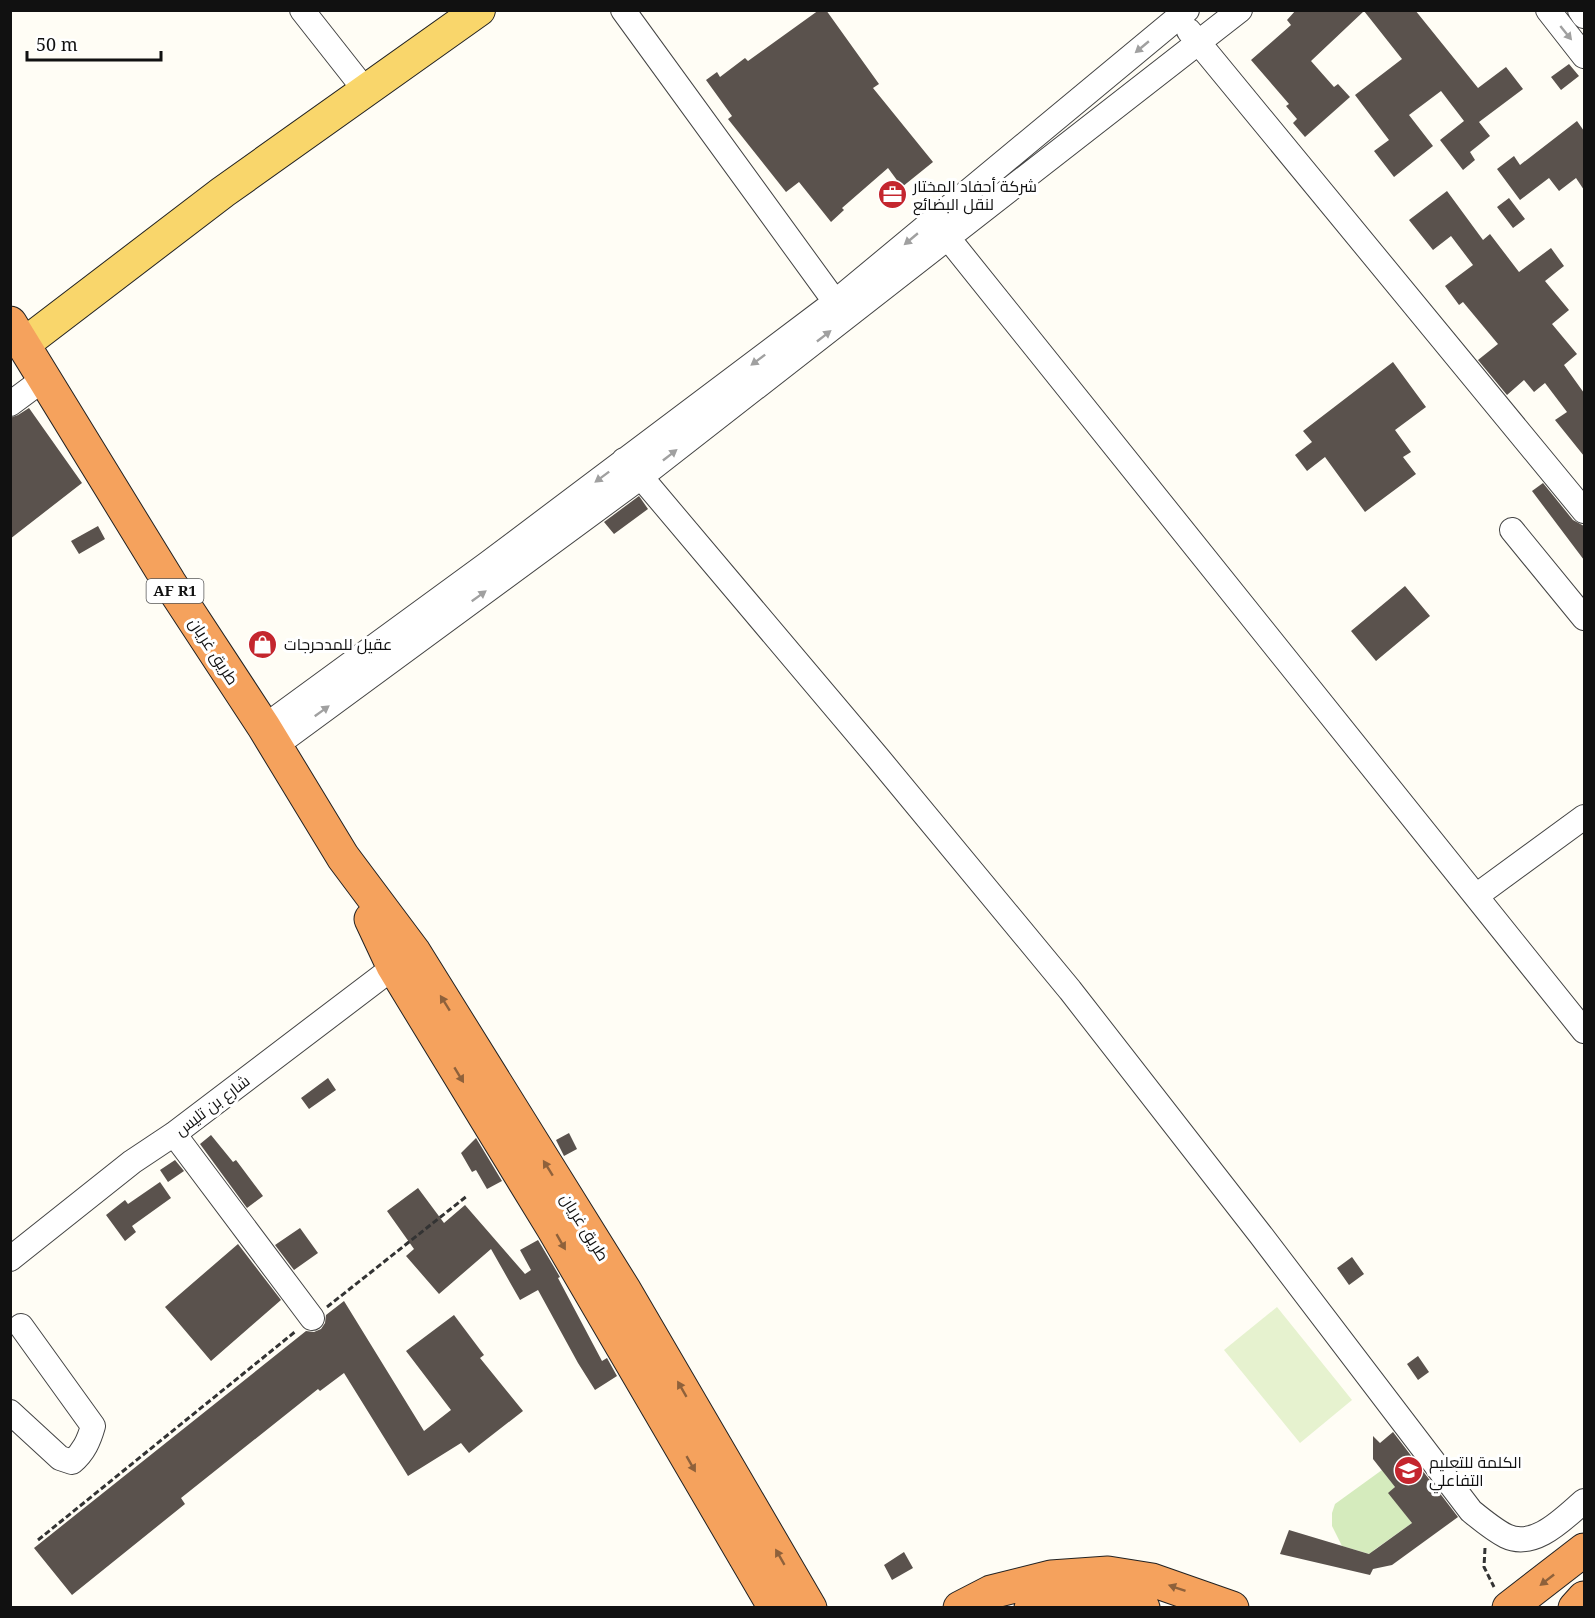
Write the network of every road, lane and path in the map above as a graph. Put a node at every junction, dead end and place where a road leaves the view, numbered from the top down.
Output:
1 (302, 10) edge
2 (479, 10) edge
3 (623, 10) edge
4 (1240, 10) edge
5 (1548, 10) edge
6 (1580, 10) edge
7 (1179, 13) edge
8 (1584, 16) edge
9 (1199, 43) junction
10 (1584, 56) edge
11 (365, 90) junction
12 (933, 220) junction
13 (950, 239) junction
14 (841, 310) junction
15 (17, 333) edge
16 (45, 378) junction
17 (10, 404) edge
18 (624, 460) junction
19 (641, 477) junction
20 (1584, 511) edge
21 (1512, 530) dead end
22 (1584, 618) edge
23 (269, 736) junction
24 (1584, 817) edge
25 (1476, 896) junction
26 (403, 959) junction
27 (1584, 1031) edge
28 (174, 1134) junction
29 (467, 1196) dead end
30 (10, 1259) edge
31 (312, 1318) junction
32 (21, 1326) dead end
33 (10, 1412) edge
34 (1584, 1502) edge
35 (38, 1540) dead end
36 (1584, 1550) edge
37 (1584, 1598) edge
38 (776, 1608) edge
39 (810, 1608) edge
40 (960, 1608) edge
41 (1031, 1608) edge
42 (1143, 1608) edge
43 (1232, 1608) edge
44 (1509, 1608) edge
45 (1575, 1608) edge

1 - 11 street
2 - 11 main road
3 - 14 street
4 - 9 street
5 -> 10 street
6 - 8 street
7 - 9 street
7 -> 12 street
9 - 13 street
9 - 20 street
11 - 15 main road
12 - 13 street
12 -> 14 street
13 - 14 street
13 - 25 street
14 -> 18 street
19 -> 14 street
15 - 16 highway, طريق غريان / AF R1
16 - 17 street
16 - 23 highway, طريق غريان / AF R1
18 - 19 street
18 -> 23 street
23 -> 19 street
19 - 34 street
21 - 22 street
23 - 26 highway, طريق غريان / AF R1
24 - 25 street
25 - 27 street
26 - 28 street, شارع بن تليس
26 -> 38 highway, طريق غريان
39 -> 26 highway, طريق غريان
28 - 30 street, شارع بن تليس
28 - 31 street
29 - 31 path
31 - 35 path
32 - 33 street
36 -> 44 highway
37 - 45 highway
43 -> 40 highway
41 - 42 highway

